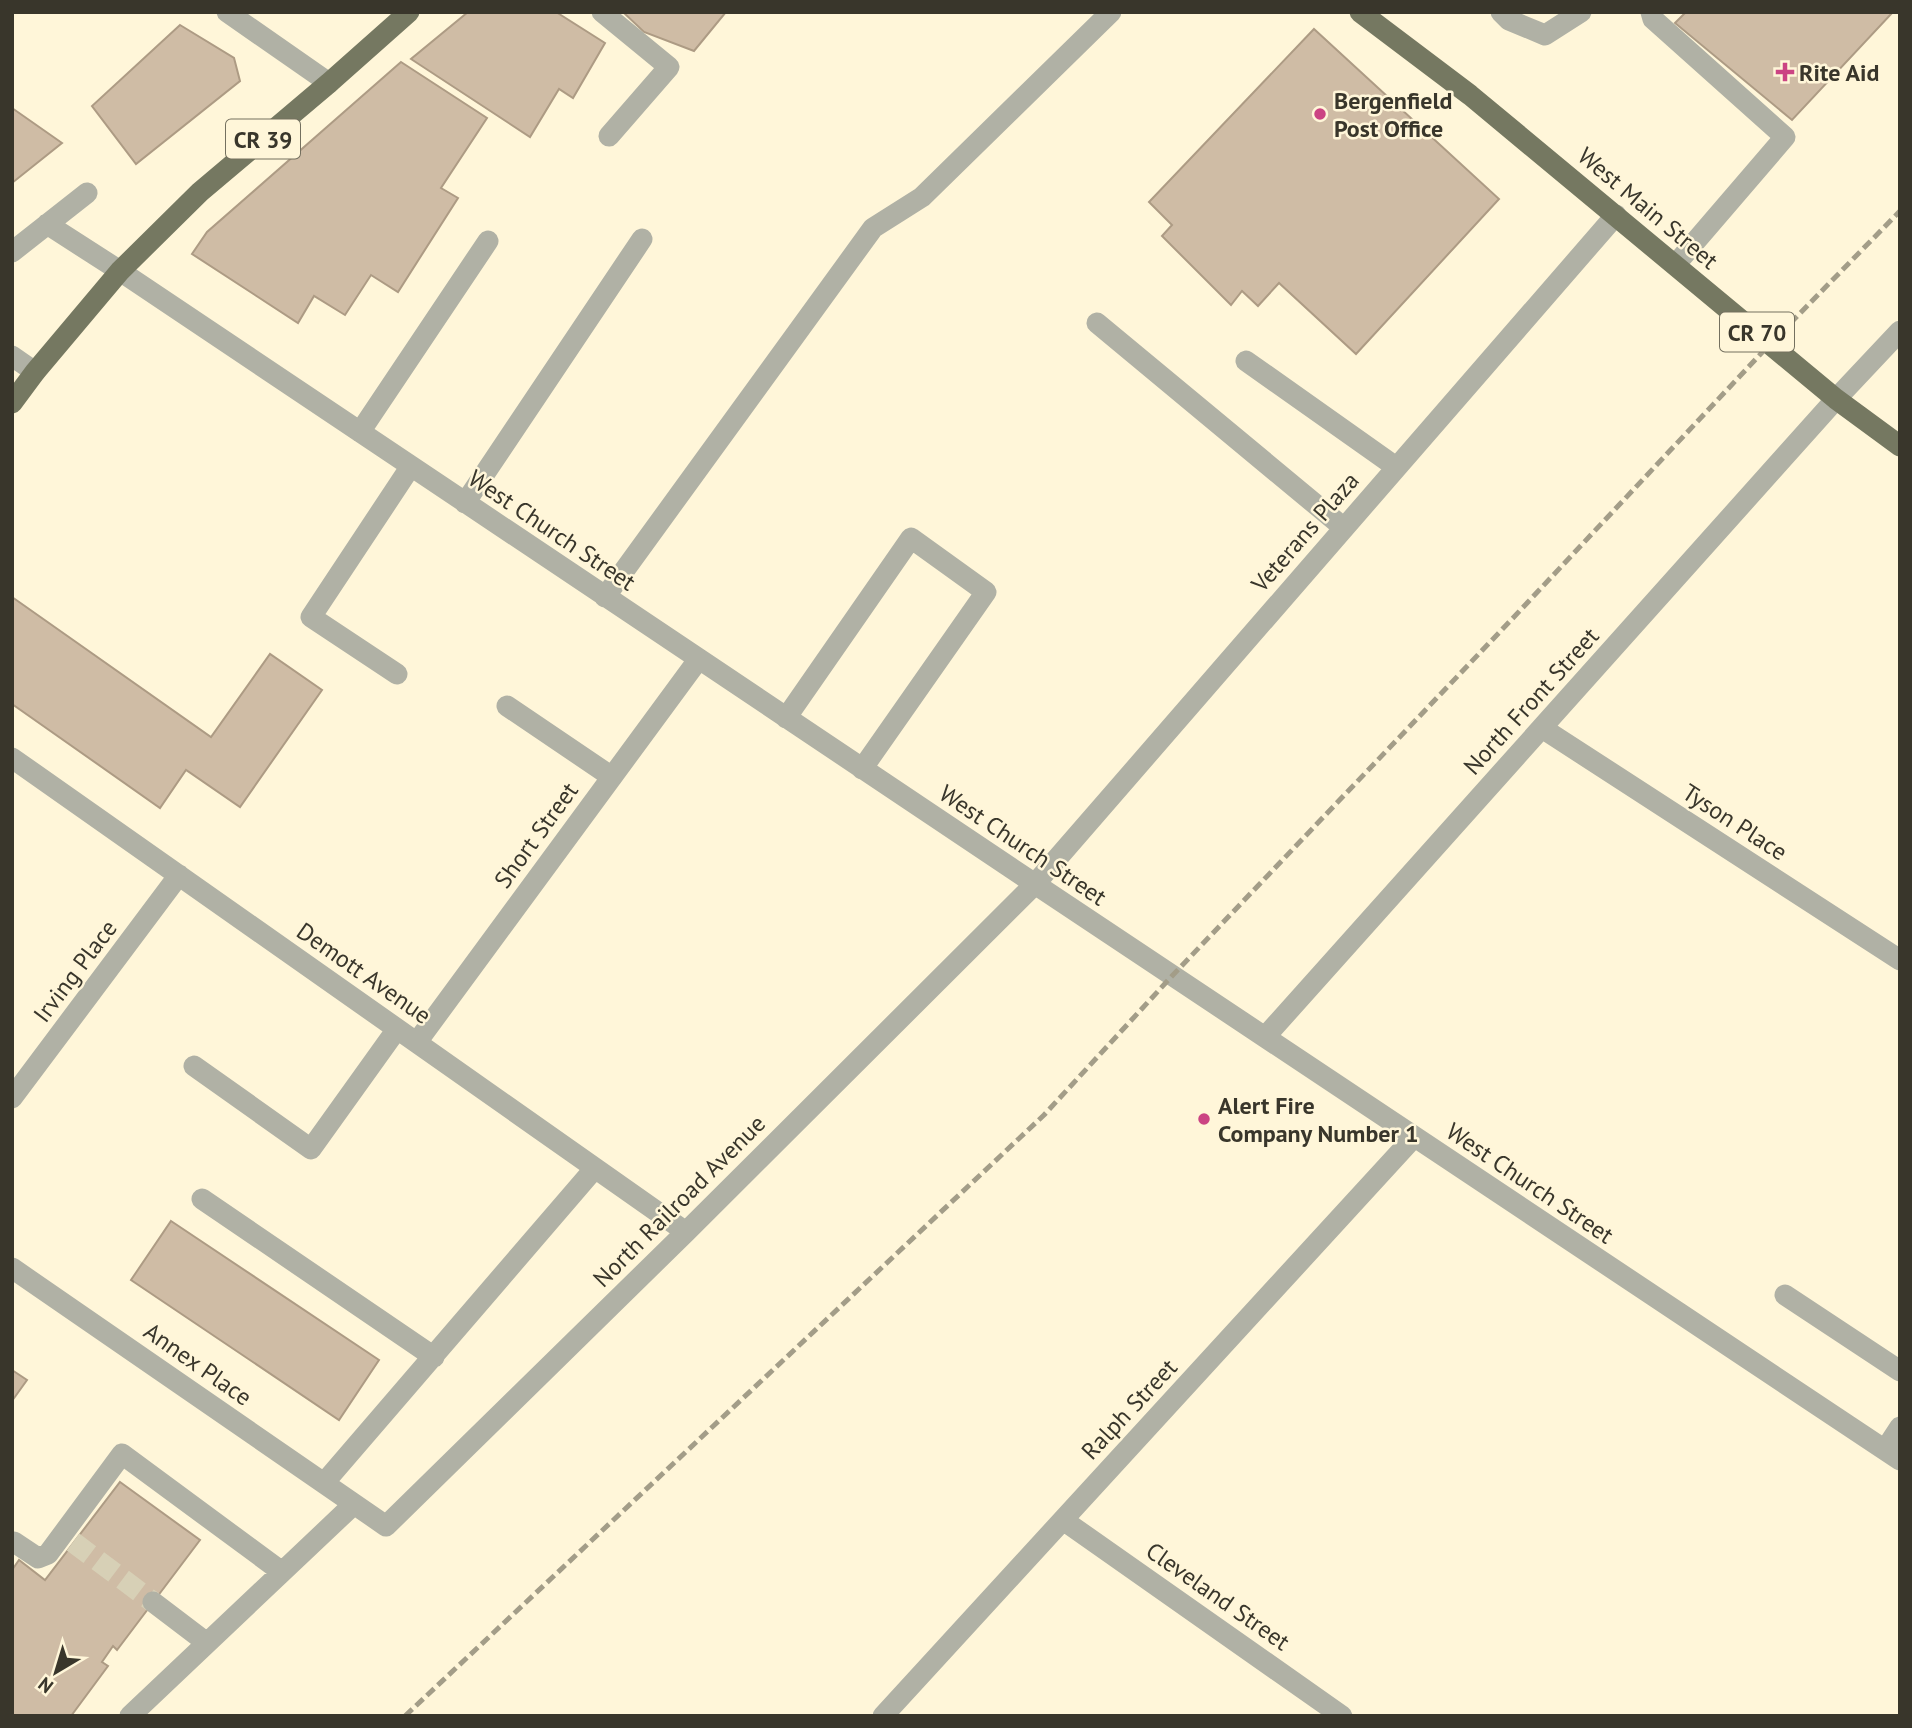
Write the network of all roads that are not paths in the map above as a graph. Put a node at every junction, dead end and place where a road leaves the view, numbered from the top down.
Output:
1 (227, 12) edge
2 (410, 12) edge
3 (602, 12) edge
4 (1111, 12) edge
5 (1360, 12) edge
6 (1501, 12) edge
7 (1581, 12) edge
8 (1651, 12) edge
9 (330, 83) junction
10 (609, 136) dead end
11 (87, 193) dead end
12 (1616, 215) junction
13 (47, 224) junction
14 (642, 239) dead end
15 (488, 241) dead end
16 (12, 252) edge
17 (1676, 264) junction
18 (120, 271) junction
19 (1097, 323) dead end
20 (1900, 331) edge
21 (12, 356) edge
22 (1246, 361) dead end
23 (35, 372) junction
24 (1836, 399) junction
25 (12, 403) edge
26 (360, 432) junction
27 (1900, 446) edge
28 (411, 466) junction
29 (1396, 467) junction
30 (465, 503) junction
31 (1344, 528) junction
32 (605, 597) junction
33 (698, 660) junction
34 (397, 674) dead end
35 (507, 706) dead end
36 (786, 718) junction
37 (1542, 728) junction
38 (12, 758) edge
39 (862, 769) junction
40 (612, 777) junction
41 (179, 875) junction
42 (1035, 884) junction
43 (1900, 960) edge
44 (397, 1029) junction
45 (1265, 1037) junction
46 (417, 1042) junction
47 (194, 1066) dead end
48 (12, 1098) edge
49 (1414, 1137) junction
50 (595, 1168) junction
51 (202, 1199) dead end
52 (686, 1232) junction
53 (12, 1268) edge
54 (1785, 1295) dead end
55 (433, 1357) junction
56 (1900, 1371) edge
57 (1900, 1427) edge
58 (1892, 1455) edge
59 (324, 1483) junction
60 (354, 1503) junction
61 (1063, 1520) junction
62 (12, 1543) edge
63 (282, 1572) junction
64 (153, 1602) tunnel mouth
65 (207, 1643) junction
66 (130, 1716) edge
67 (883, 1716) edge
68 (1342, 1716) edge

1 - 9 street
2 - 9 main road, CR 39
3 - 10 street
4 - 32 street
5 - 12 main road, West Main Street / CR 70
6 - 7 street
8 - 17 street
9 - 18 main road, CR 39
11 - 13 street
12 - 17 main road, West Main Street / CR 70
12 - 29 street, Veterans Plaza
13 - 16 street
13 - 18 street, West Church Street
14 - 30 street
15 - 26 street
17 - 24 main road, West Main Street / CR 70
18 - 23 main road, CR 39
18 - 26 street, West Church Street
19 - 31 street
20 - 24 street, North Front Street
21 - 23 street
22 - 29 street
23 - 25 main road, CR 39
24 - 27 main road, West Main Street / CR 70
24 - 37 street, North Front Street
26 - 28 street, West Church Street
28 - 30 street, West Church Street
28 - 34 street
29 - 31 street, Veterans Plaza
30 - 32 street, West Church Street
31 - 42 street, Veterans Plaza
32 - 33 street, West Church Street
33 - 36 street, West Church Street
33 - 40 street, Short Street
35 - 40 street
36 - 39 street, West Church Street
36 - 39 street
37 - 43 street, Tyson Place
37 - 45 street, North Front Street
38 - 41 street, Demott Avenue
39 - 42 street, West Church Street
40 - 46 street, Short Street
41 - 44 street, Demott Avenue
41 - 48 street, Irving Place
42 - 45 street, West Church Street
42 - 52 street, North Railroad Avenue
44 - 46 street, Demott Avenue
44 - 47 street
45 - 49 street, West Church Street
46 - 50 street, Demott Avenue
49 - 58 street, West Church Street
49 - 61 street, Ralph Street
50 - 52 street, Demott Avenue
50 - 55 street
51 - 55 street
52 - 60 street, North Railroad Avenue
53 - 59 street, Annex Place
54 - 56 street
55 - 59 street
57 - 58 street
59 - 60 street, Annex Place
60 - 63 street
61 - 67 street, Ralph Street
61 - 68 street, Cleveland Street
62 - 63 street
63 - 65 street
64 - 65 street
65 - 66 street

